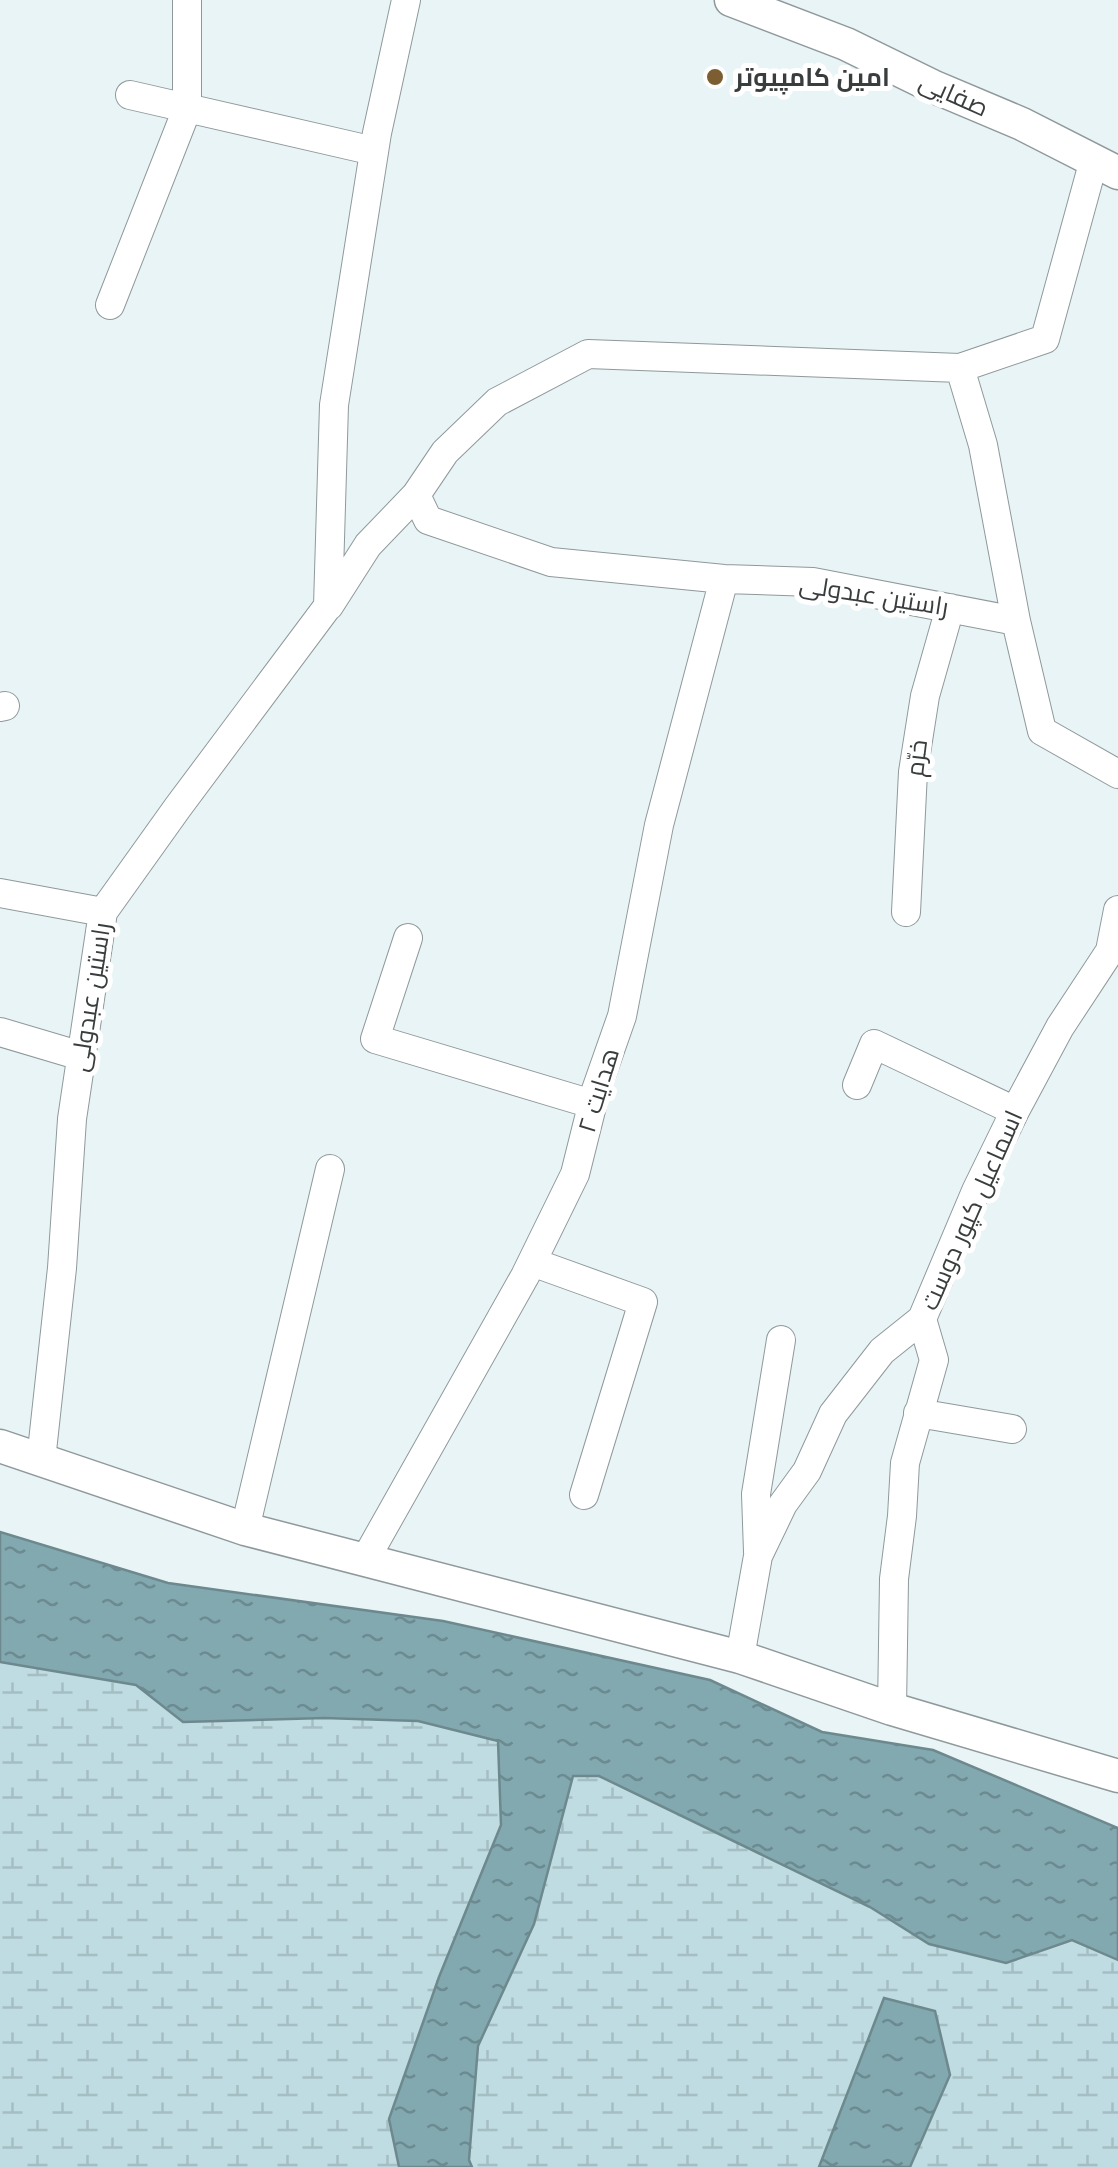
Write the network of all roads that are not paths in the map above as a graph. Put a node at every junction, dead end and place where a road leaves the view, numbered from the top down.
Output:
1 (187, 0) edge
2 (406, 0) edge
3 (731, 0) edge
4 (130, 95) dead end
5 (187, 108) junction
6 (374, 151) junction
7 (1106, 167) edge
8 (110, 304) dead end
9 (960, 368) junction
10 (416, 495) junction
11 (724, 579) junction
12 (328, 606) junction
13 (950, 608) junction
14 (1016, 621) junction
15 (1118, 774) edge
16 (0, 892) edge
17 (1118, 910) edge
18 (103, 912) junction
19 (906, 912) dead end
20 (408, 938) dead end
21 (0, 1032) edge
22 (81, 1056) junction
23 (857, 1084) dead end
24 (592, 1104) junction
25 (1016, 1111) junction
26 (330, 1169) dead end
27 (532, 1262) junction
28 (922, 1319) junction
29 (781, 1340) dead end
30 (918, 1413) junction
31 (1012, 1430) dead end
32 (0, 1446) edge
33 (41, 1460) junction
34 (584, 1495) dead end
35 (245, 1529) junction
36 (758, 1556) junction
37 (365, 1560) junction
38 (740, 1657) junction
39 (892, 1708) junction
40 (1118, 1776) edge

1 - 5 street
2 - 6 street
3 - 7 street, صفایی
4 - 5 street
5 - 6 street
5 - 8 street
6 - 12 street
7 - 9 street
9 - 10 street
9 - 14 street
10 - 11 street, راستین عبدولی
10 - 12 street, راستین عبدولی
11 - 13 street, راستین عبدولی
11 - 24 street, هدایت ۲
12 - 18 street, راستین عبدولی
13 - 14 street, راستین عبدولی
13 - 19 street, خرّم
14 - 15 street
16 - 18 street
17 - 25 street, اسماعیل کپور دوست
18 - 22 street, راستین عبدولی
20 - 24 street
21 - 22 street
22 - 33 street, راستین عبدولی
23 - 25 street
24 - 27 street, هدایت ۲
25 - 28 street, اسماعیل کپور دوست
26 - 35 street
27 - 34 street
27 - 37 street, هدایت ۲
28 - 30 street, اسماعیل کپور دوست
28 - 36 street
29 - 36 street
30 - 31 street
30 - 39 street, اسماعیل کپور دوست
32 - 33 street
33 - 35 street
35 - 37 street
36 - 38 street
37 - 38 street
38 - 39 street
39 - 40 street

